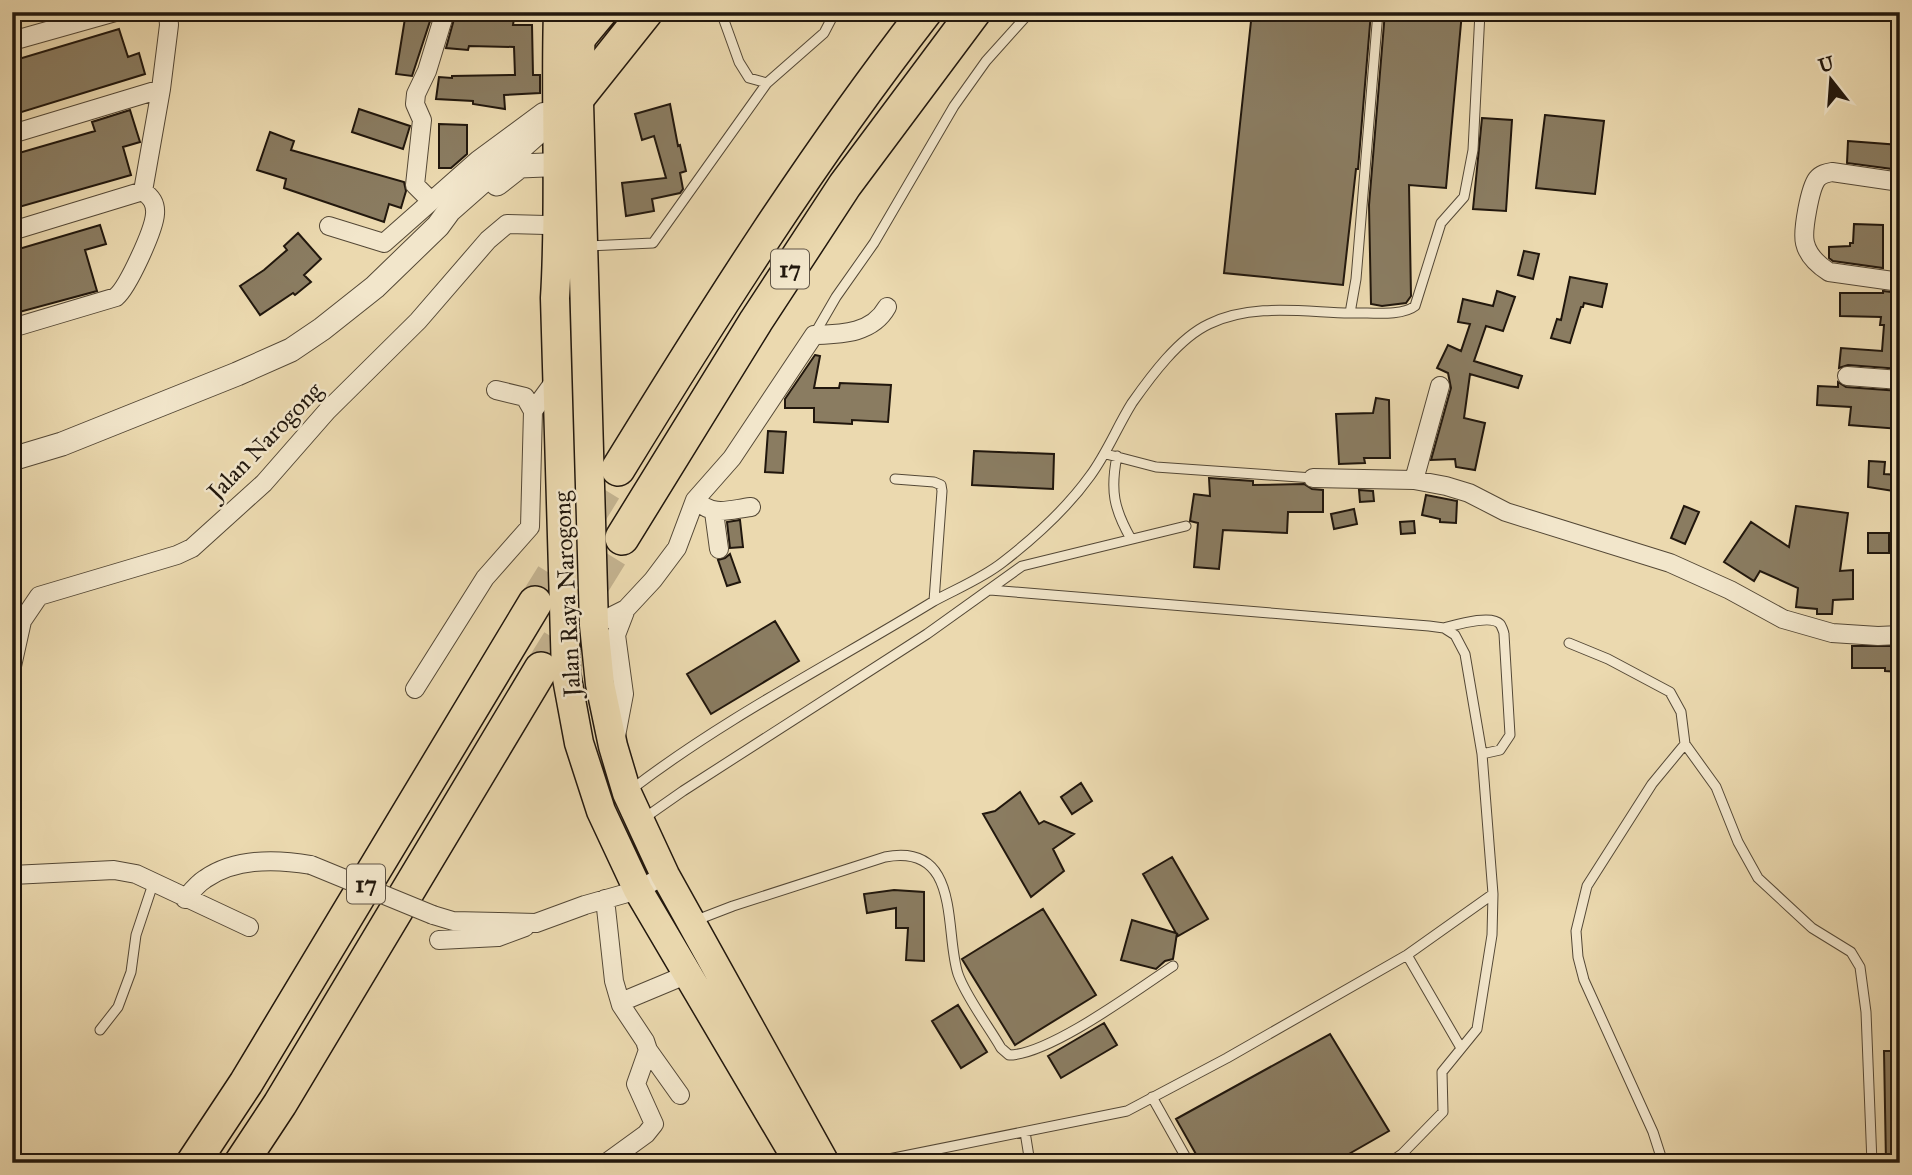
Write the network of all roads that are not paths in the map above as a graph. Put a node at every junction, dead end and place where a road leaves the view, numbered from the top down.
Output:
1 (115, 12) edge
2 (168, 12) edge
3 (445, 12) edge
4 (646, 12) edge
5 (721, 12) edge
6 (835, 12) edge
7 (925, 12) edge
8 (974, 12) edge
9 (1030, 12) edge
10 (1378, 12) edge
11 (1480, 12) edge
12 (570, 20) edge
13 (12, 41) edge
14 (767, 83) junction
15 (160, 89) junction
16 (556, 108) junction
17 (12, 134) edge
18 (545, 164) junction
19 (1900, 182) edge
20 (143, 191) junction
21 (431, 201) junction
22 (546, 225) junction
23 (329, 226) dead end
24 (439, 226) junction
25 (12, 231) edge
26 (583, 246) junction
27 (1900, 282) edge
28 (555, 298) junction
29 (887, 307) dead end
30 (1350, 313) junction
31 (12, 328) edge
32 (814, 335) junction
33 (1847, 376) dead end
34 (557, 378) junction
35 (1900, 380) edge
36 (1440, 386) dead end
37 (496, 390) dead end
38 (533, 411) junction
39 (1106, 454) junction
40 (1117, 456) junction
41 (12, 459) edge
42 (618, 469) tunnel mouth
43 (1313, 478) joint
44 (895, 479) dead end
45 (1414, 480) junction
46 (695, 500) junction
47 (751, 507) dead end
48 (714, 512) junction
49 (1186, 526) dead end
50 (622, 538) tunnel mouth
51 (1131, 540) junction
52 (719, 549) dead end
53 (990, 590) junction
54 (934, 601) junction
55 (535, 603) tunnel mouth
56 (626, 609) junction
57 (17, 618) edge
58 (594, 625) junction
59 (1444, 628) junction
60 (1900, 635) edge
61 (1569, 643) dead end
62 (12, 666) edge
63 (541, 668) tunnel mouth
64 (415, 689) dead end
65 (1685, 744) junction
66 (613, 746) junction
67 (1482, 754) junction
68 (627, 793) junction
69 (639, 822) junction
70 (12, 875) edge
71 (665, 875) junction
72 (154, 881) junction
73 (638, 890) junction
74 (1493, 894) junction
75 (185, 898) junction
76 (605, 899) junction
77 (691, 922) junction
78 (536, 923) junction
79 (249, 927) dead end
80 (439, 940) dead end
81 (1407, 954) junction
82 (1173, 966) dead end
83 (688, 974) junction
84 (621, 1002) junction
85 (100, 1030) dead end
86 (1461, 1048) junction
87 (648, 1050) junction
88 (680, 1095) dead end
89 (1152, 1097) junction
90 (1025, 1132) junction
91 (193, 1163) edge
92 (241, 1163) edge
93 (606, 1163) edge
94 (799, 1163) edge
95 (825, 1163) edge
96 (869, 1163) edge
97 (1030, 1163) edge
98 (1189, 1163) edge
99 (1389, 1163) edge
100 (1663, 1163) edge
101 (1872, 1163) edge

1 - 13 street
2 - 15 street
3 - 21 street
4 - 16 highway
5 - 14 lane
6 - 14 lane
7 - 42 highway, 17
8 - 50 highway, 17
9 - 32 lane
10 - 30 lane
11 - 30 lane
12 - 16 main road, Jalan Raya Narogong
12 - 16 main road
14 - 26 lane
15 - 17 street
15 - 20 street
16 - 18 main road
16 - 21 street
16 - 24 street
16 - 26 main road, Jalan Raya Narogong
16 - 28 main road, Jalan Raya Narogong
18 - 22 main road
18 - 24 street
19 - 27 street
20 - 25 street
20 - 31 street
21 - 23 street
22 - 28 main road
22 - 57 street, Jalan Narogong
24 - 41 street
26 - 58 main road, Jalan Raya Narogong
28 - 34 main road, Jalan Raya Narogong
29 - 32 street
30 - 39 lane
32 - 46 street
33 - 35 street
34 - 38 street
34 - 73 main road, Jalan Raya Narogong
36 - 45 street
37 - 38 street
38 - 64 street
39 - 40 lane
39 - 54 lane
40 - 43 lane
40 - 51 lane
43 - 45 street
44 - 54 lane
45 - 60 street
46 - 48 street
46 - 56 street
47 - 48 street
48 - 52 street
49 - 51 lane
51 - 53 lane
53 - 59 lane
53 - 69 lane
54 - 68 lane
55 - 91 highway, 17
56 - 58 street
56 - 66 street
57 - 62 street, Jalan Narogong
58 - 66 main road, Jalan Raya Narogong
59 - 67 lane
59 - 67 lane
61 - 65 lane
63 - 92 highway, 17
65 - 100 lane
65 - 101 lane
66 - 68 main road, Jalan Raya Narogong
67 - 74 lane
68 - 69 main road, Jalan Raya Narogong
69 - 71 main road, Jalan Raya Narogong
70 - 72 street
71 - 73 street
71 - 77 main road, Jalan Raya Narogong
72 - 75 street
72 - 85 lane
73 - 76 street
73 - 83 main road, Jalan Raya Narogong
74 - 81 lane
74 - 86 lane
75 - 78 street, bridge
75 - 79 street
76 - 78 street
76 - 84 street
77 - 82 lane
77 - 95 main road, Jalan Raya Narogong
78 - 80 street
81 - 86 lane
81 - 89 lane
83 - 84 street
83 - 94 main road, Jalan Raya Narogong
84 - 87 street
86 - 99 lane
87 - 88 street
87 - 93 street
89 - 90 lane
89 - 98 lane
90 - 96 lane
90 - 97 lane

